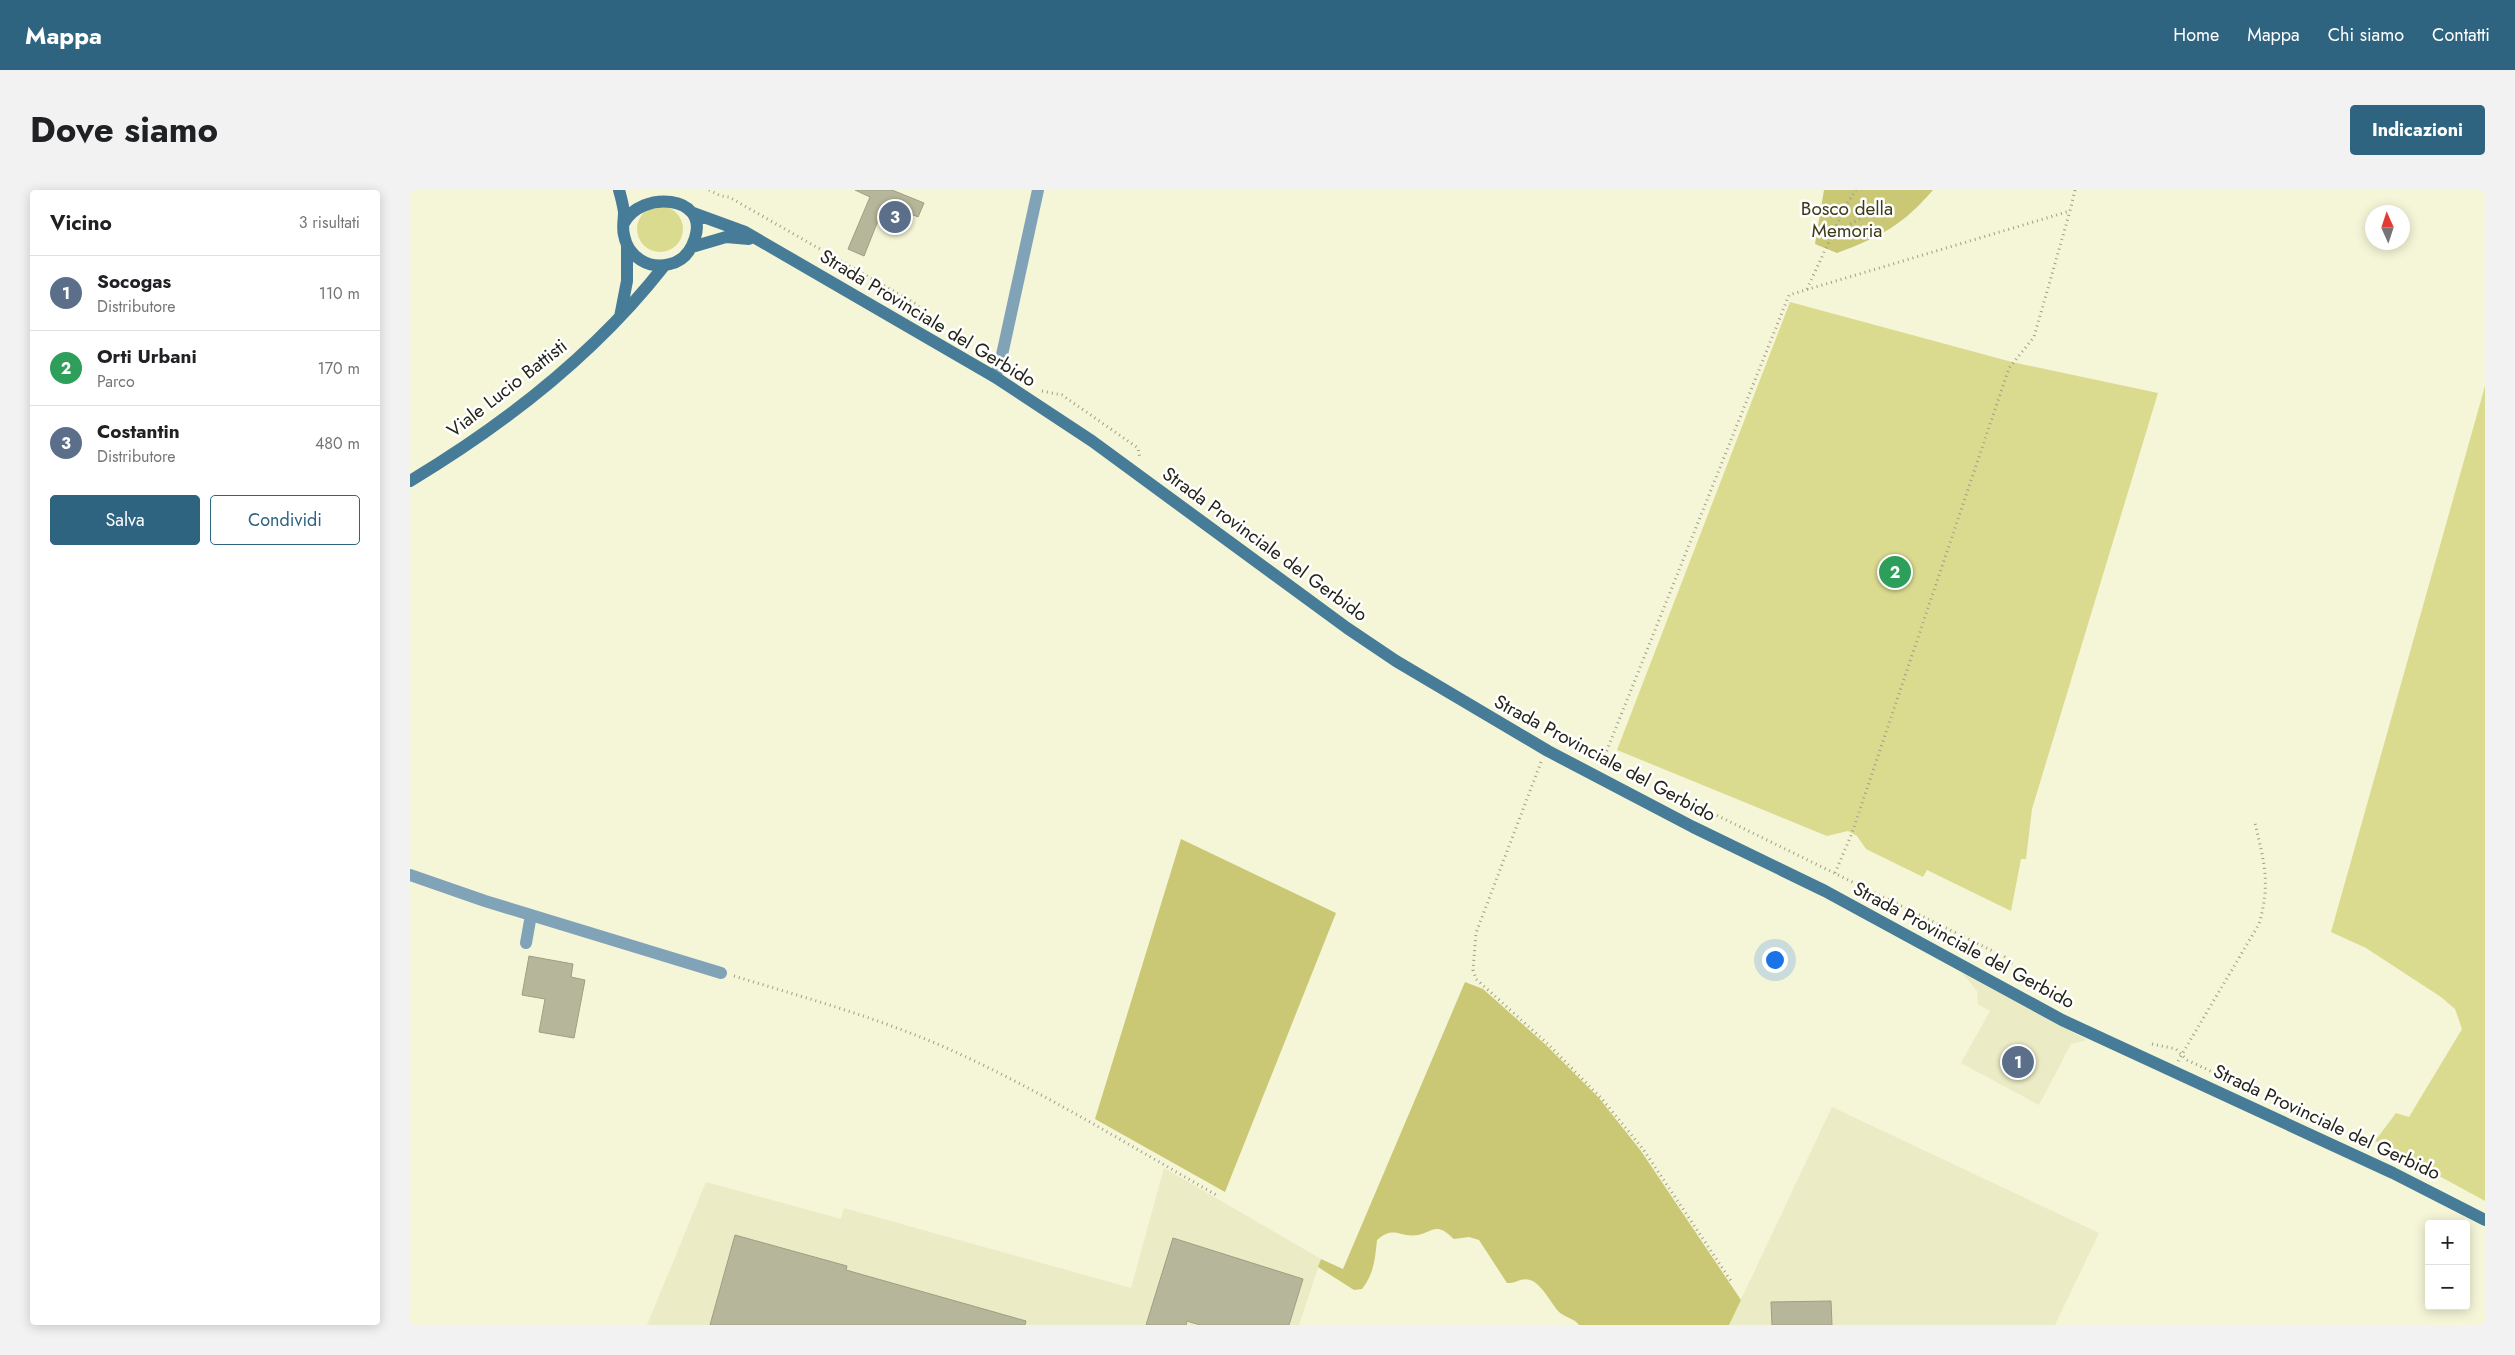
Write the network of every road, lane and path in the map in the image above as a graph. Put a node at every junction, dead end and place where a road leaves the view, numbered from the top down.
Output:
1 (619, 190) edge
2 (709, 190) edge
3 (1038, 190) edge
4 (1856, 190) edge
5 (2075, 190) edge
6 (653, 191) edge
7 (1888, 202) dead end
8 (2070, 211) junction
9 (694, 213) junction
10 (624, 223) junction
11 (1832, 234) junction
12 (759, 241) junction
13 (627, 245) junction
14 (692, 247) junction
15 (664, 266) junction
16 (1807, 289) junction
17 (620, 317) junction
18 (953, 335) dead end
19 (995, 377) junction
20 (1041, 390) dead end
21 (1147, 466) dead end
22 (410, 481) edge
23 (1548, 751) junction
24 (1592, 761) dead end
25 (1601, 766) junction
26 (1610, 770) dead end
27 (1689, 811) dead end
28 (2255, 823) dead end
29 (1835, 873) junction
30 (410, 875) edge
31 (531, 915) junction
32 (526, 943) dead end
33 (721, 972) joint
34 (2032, 987) dead end
35 (2145, 1042) dead end
36 (2183, 1053) junction
37 (2173, 1070) junction
38 (2291, 1109) dead end
39 (1218, 1196) dead end
40 (2485, 1220) edge
41 (1731, 1281) dead end

1 - 10 street
2 - 18 path
3 - 19 street
4 - 11 path
5 - 8 path
6 - 9 street, Strada Provinciale del Gerbido
6 - 10 street, Strada Provinciale del Gerbido
7 - 11 path
8 - 16 path
8 - 29 path
9 - 12 street, Strada Provinciale del Gerbido
9 - 14 street
10 - 13 street
11 - 16 path
12 - 14 street, Strada Provinciale del Gerbido
12 - 19 street, Strada Provinciale del Gerbido
13 - 15 street
13 - 17 street
14 - 15 street, Strada Provinciale del Gerbido
15 - 17 street, Viale Lucio Battisti
16 - 25 path
17 - 22 street, Viale Lucio Battisti
19 - 23 street, Strada Provinciale del Gerbido
20 - 21 path
23 - 37 street, Strada Provinciale del Gerbido
23 - 41 path
24 - 25 path
25 - 26 path
27 - 29 path
28 - 36 path
29 - 34 path
30 - 31 street
31 - 32 street
31 - 33 street
33 - 39 path
35 - 36 path
36 - 37 path
36 - 38 path
37 - 40 street, Strada Provinciale del Gerbido

